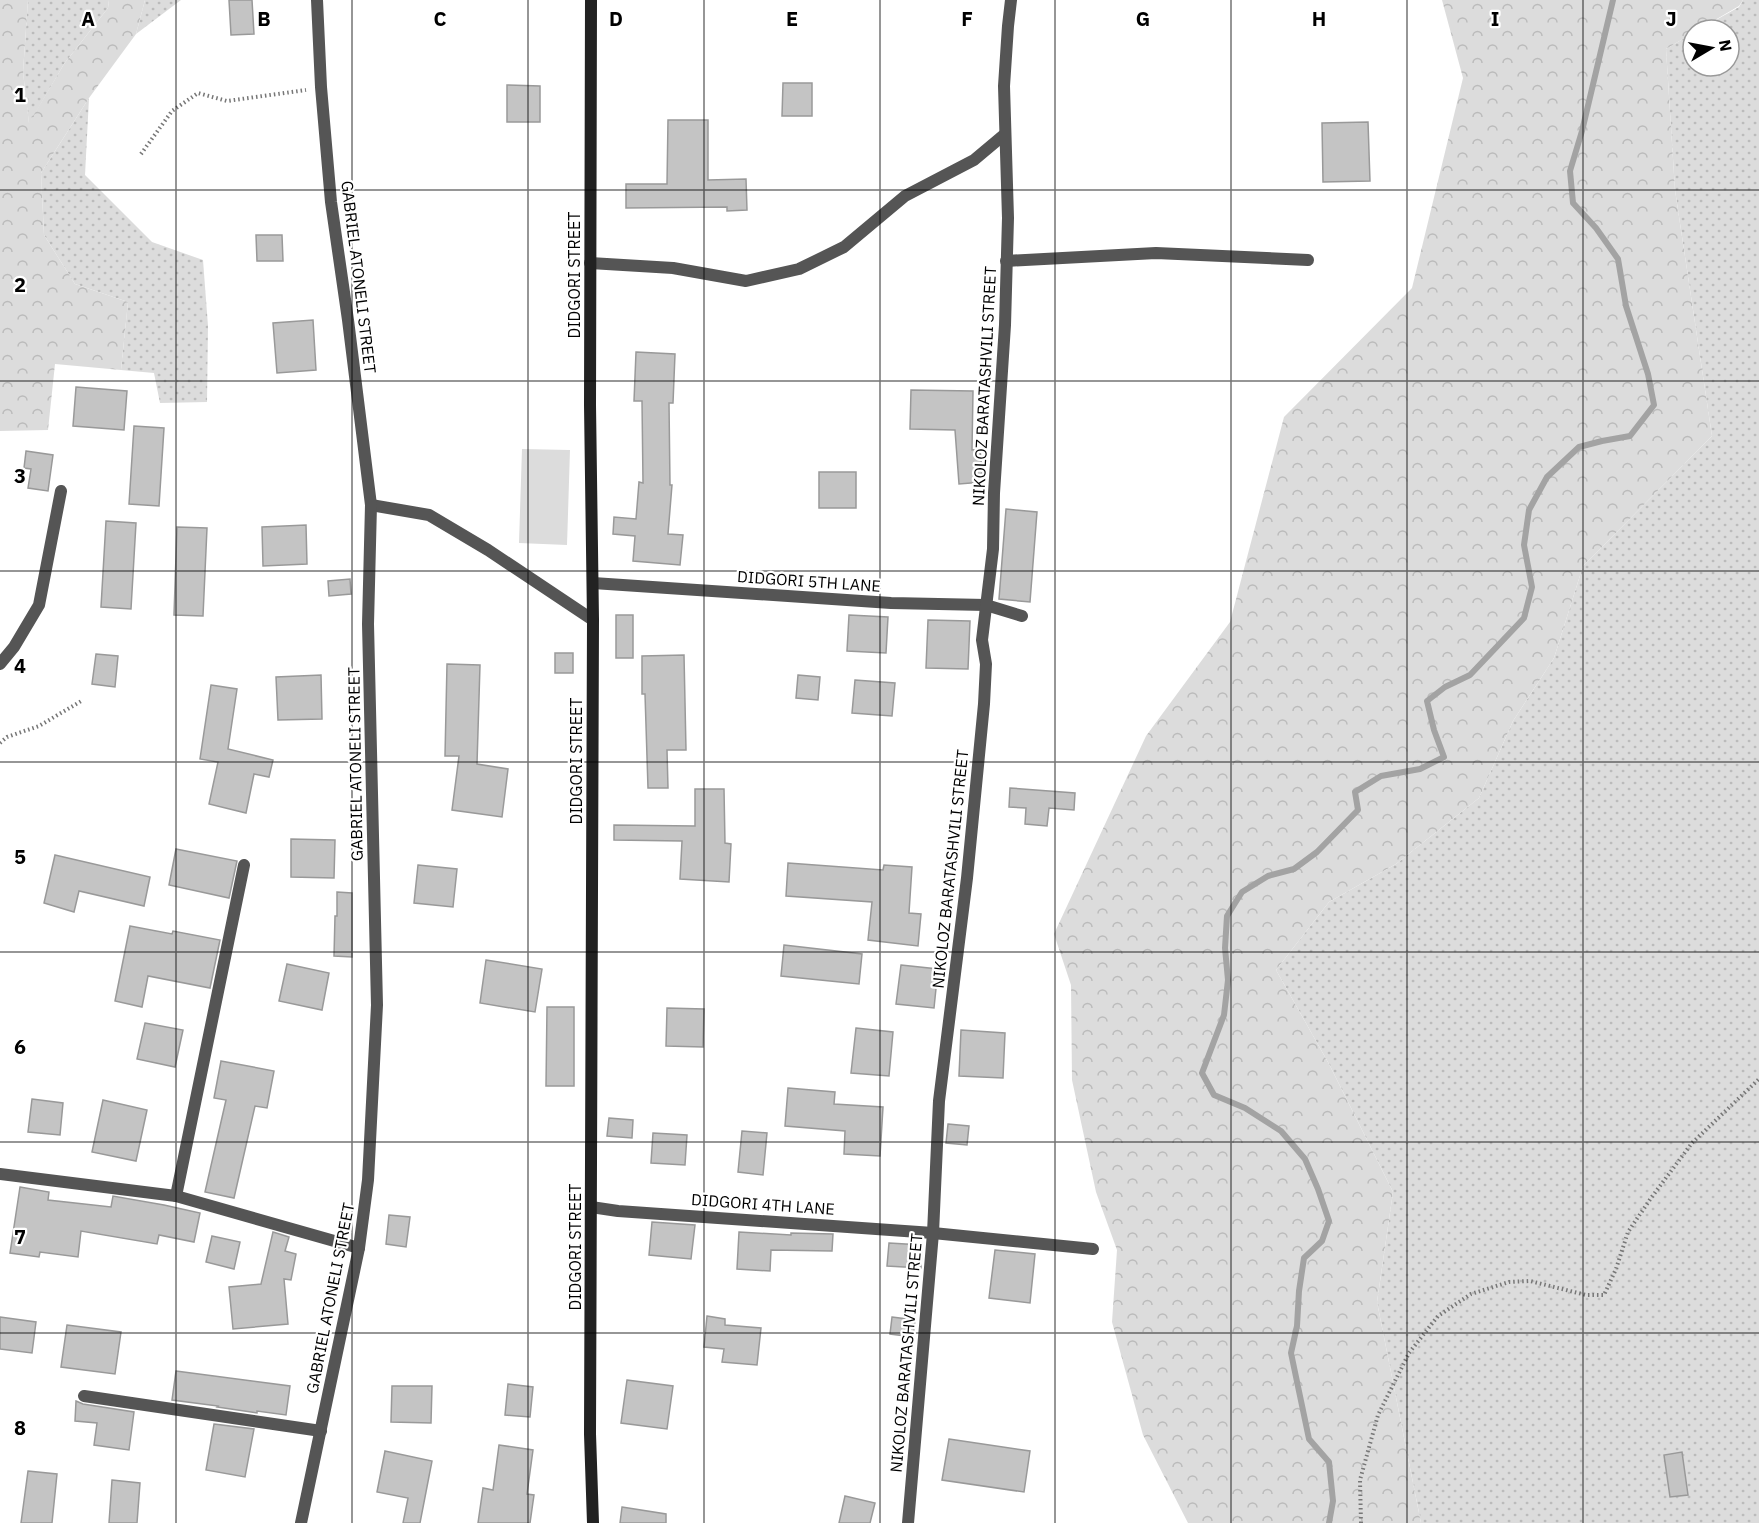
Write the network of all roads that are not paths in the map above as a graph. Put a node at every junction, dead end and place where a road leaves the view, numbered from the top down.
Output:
1 (317, 0) edge
2 (591, 0) edge
3 (1011, 0) edge
4 (1005, 134) junction
5 (1308, 260) dead end
6 (1006, 261) junction
7 (590, 263) junction
8 (62, 491) dead end
9 (371, 505) junction
10 (593, 583) junction
11 (986, 605) junction
12 (1022, 616) dead end
13 (593, 620) junction
14 (0, 664) edge
15 (244, 865) dead end
16 (0, 1174) edge
17 (176, 1196) junction
18 (591, 1207) junction
19 (933, 1233) junction
20 (359, 1248) junction
21 (1093, 1250) dead end
22 (84, 1396) dead end
23 (321, 1431) junction
24 (302, 1523) edge
25 (593, 1523) edge
26 (908, 1523) edge

1 - 9 street, GABRIEL ATONELI STREET
2 - 7 street, DIDGORI STREET
3 - 4 street, NIKOLOZ BARATASHVILI STREET
4 - 6 street, NIKOLOZ BARATASHVILI STREET
4 - 7 street
5 - 6 street
6 - 11 street, NIKOLOZ BARATASHVILI STREET
7 - 10 street, DIDGORI STREET
8 - 14 street
9 - 13 street
9 - 20 street, GABRIEL ATONELI STREET
10 - 11 street, DIDGORI 5TH LANE
10 - 13 street, DIDGORI STREET
11 - 12 street, DIDGORI 5TH LANE
11 - 19 street, NIKOLOZ BARATASHVILI STREET
13 - 18 street, DIDGORI STREET
15 - 17 street
16 - 17 street
17 - 20 street
18 - 19 street, DIDGORI 4TH LANE
18 - 25 street, DIDGORI STREET
19 - 21 street, DIDGORI 4TH LANE
19 - 26 street, NIKOLOZ BARATASHVILI STREET
20 - 23 street, GABRIEL ATONELI STREET
22 - 23 street
23 - 24 street, GABRIEL ATONELI STREET

